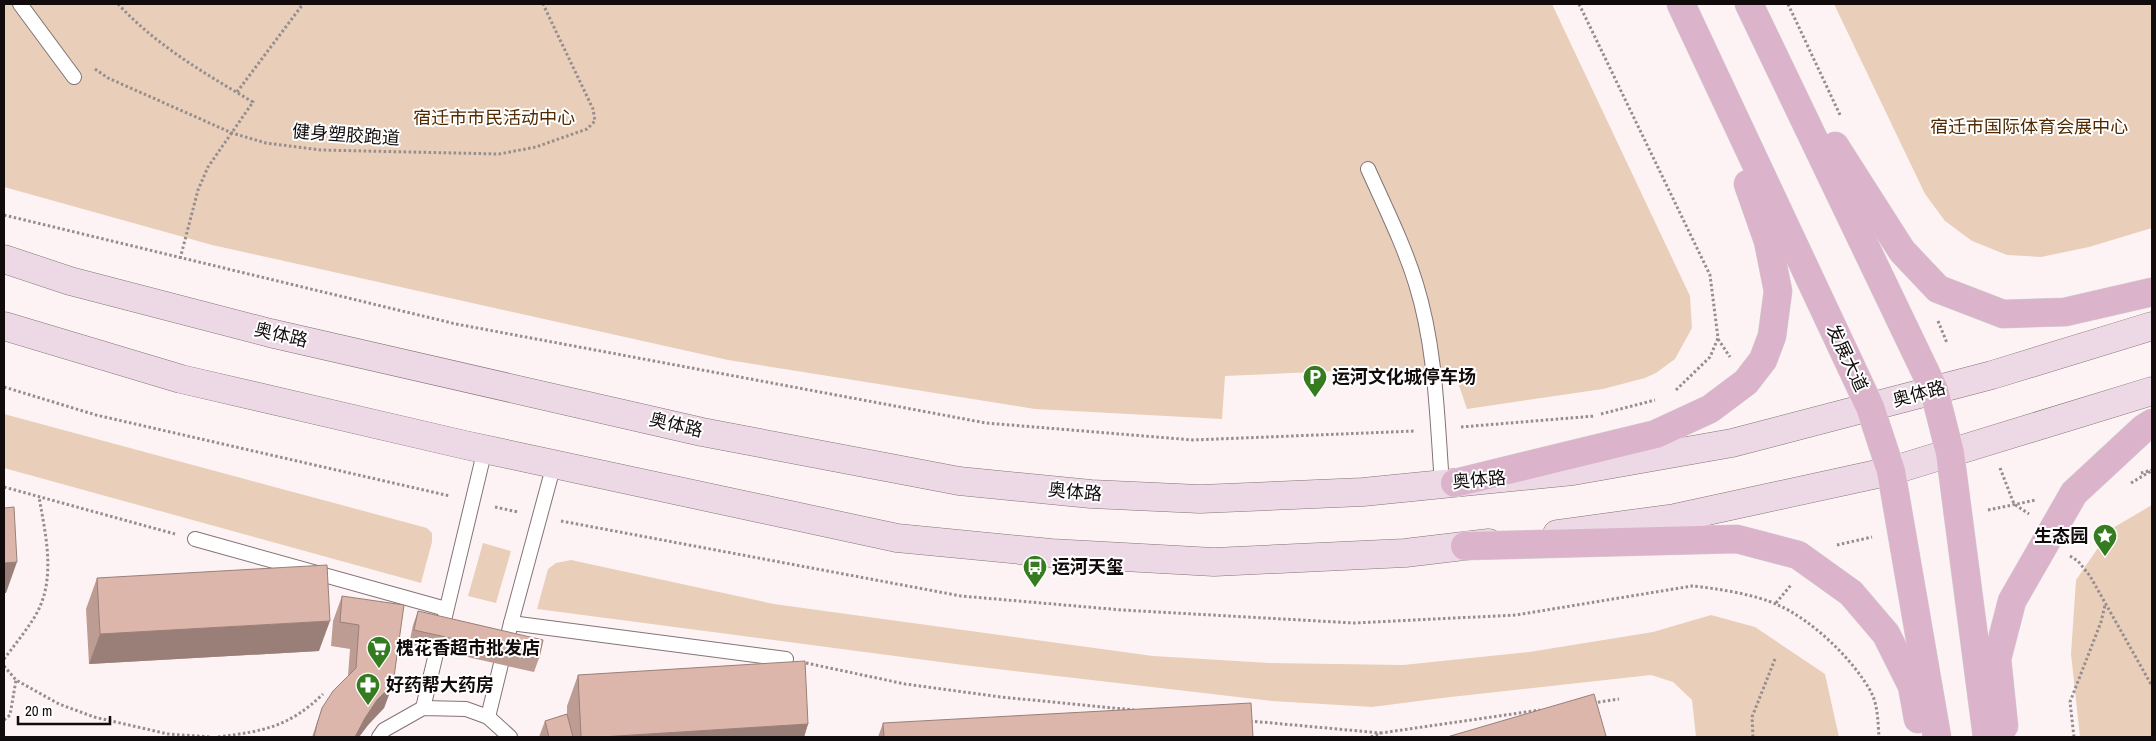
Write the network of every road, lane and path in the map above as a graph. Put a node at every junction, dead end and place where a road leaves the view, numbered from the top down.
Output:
1 (20, 4) edge
2 (118, 4) edge
3 (303, 4) edge
4 (544, 4) edge
5 (1579, 4) edge
6 (1788, 4) edge
7 (1750, 6) edge
8 (1687, 16) edge
9 (93, 68) dead end
10 (74, 78) dead end
11 (237, 92) junction
12 (1844, 124) dead end
13 (232, 132) junction
14 (1368, 168) dead end
15 (4, 215) edge
16 (4, 259) edge
17 (180, 259) junction
18 (2152, 292) edge
19 (4, 326) edge
20 (2152, 326) edge
21 (1934, 390) junction
22 (2152, 391) edge
23 (1671, 395) dead end
24 (1663, 397) dead end
25 (1870, 407) junction
26 (2152, 423) edge
27 (1438, 429) junction
28 (485, 449) junction
29 (1950, 452) junction
30 (554, 464) junction
31 (1891, 471) junction
32 (2152, 471) edge
33 (1449, 483) junction
34 (2127, 485) dead end
35 (4, 487) edge
36 (39, 497) junction
37 (194, 539) joint
38 (2047, 542) junction
39 (1465, 546) junction
40 (2106, 604) junction
41 (446, 609) junction
42 (511, 623) junction
43 (1775, 658) dead end
44 (4, 659) edge
45 (786, 659) joint
46 (4, 666) edge
47 (16, 680) junction
48 (2152, 686) edge
49 (323, 694) dead end
50 (1619, 699) dead end
51 (1590, 703) edge
52 (423, 708) junction
53 (1137, 710) edge
54 (1542, 710) edge
55 (488, 717) junction
56 (4, 720) edge
57 (1244, 720) edge
58 (1381, 733) junction
59 (211, 737) edge
60 (218, 737) edge
61 (379, 737) edge
62 (510, 737) edge
63 (1370, 737) edge
64 (1753, 737) edge
65 (1921, 737) edge
66 (1937, 737) edge
67 (1987, 737) edge
68 (2005, 737) edge
69 (2074, 737) edge

1 - 10 lane
2 - 11 path
3 - 11 path
4 - 13 path, 健身塑胶跑道
5 - 23 path
6 - 12 path
7 - 18 main road
7 - 21 main road
8 - 25 main road, 发展大道
8 - 33 main road
9 - 13 path, 健身塑胶跑道
11 - 13 path
13 - 17 path
14 - 27 lane
15 - 17 path
16 - 33 main road, 奥体路
17 - 27 path
19 - 28 main road
20 - 21 main road, 奥体路
21 - 25 main road, 奥体路
21 - 29 main road
22 - 29 main road
24 - 27 path
25 - 31 main road, 发展大道
25 - 33 main road, 奥体路
26 - 38 main road
27 - 33 lane
28 - 30 main road
28 - 41 lane
29 - 31 main road
29 - 67 main road
30 - 39 main road
30 - 42 lane
31 - 39 main road
31 - 66 main road, 发展大道
32 - 34 path
35 - 36 path
36 - 37 path
36 - 44 path
37 - 41 lane
38 - 40 path
38 - 68 main road
39 - 65 main road
40 - 48 path
40 - 69 path
41 - 52 lane
42 - 45 lane
42 - 55 lane
43 - 64 path
45 - 53 path
46 - 47 path
47 - 56 path
47 - 59 path
49 - 60 path
50 - 51 path
52 - 55 lane
52 - 61 lane
54 - 58 path
55 - 62 lane
57 - 58 path
58 - 63 path

